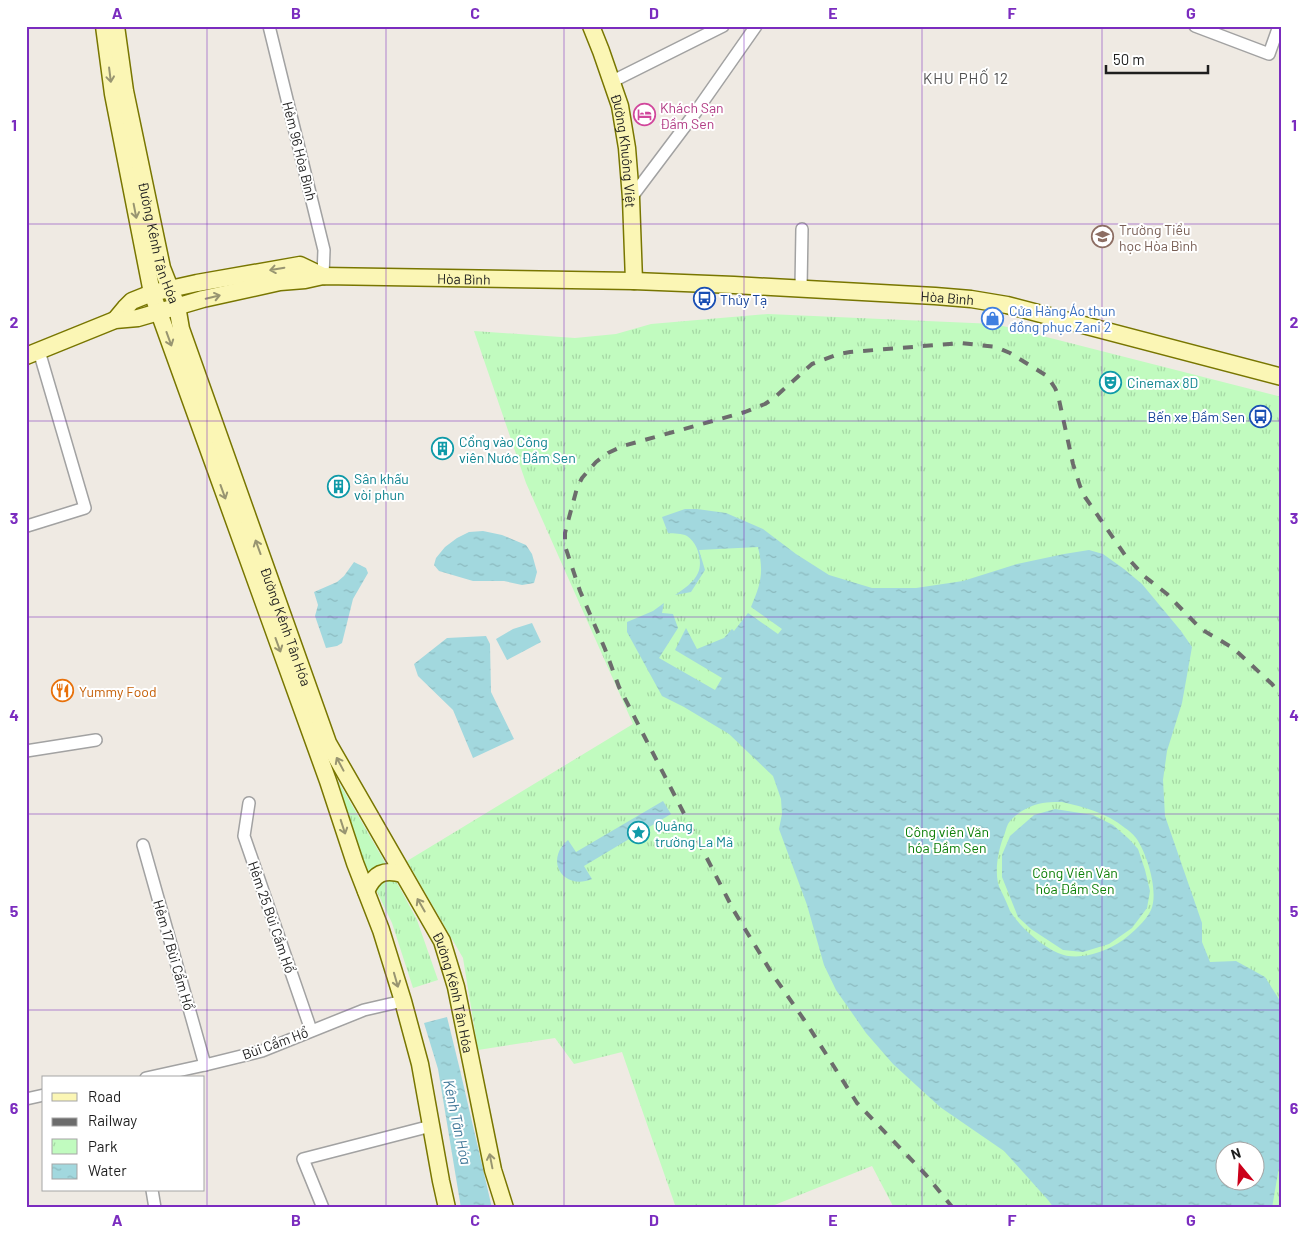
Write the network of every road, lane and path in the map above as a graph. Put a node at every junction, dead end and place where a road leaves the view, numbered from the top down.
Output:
1 (104, 26) edge
2 (116, 26) edge
3 (269, 26) edge
4 (591, 26) edge
5 (723, 26) edge
6 (756, 26) edge
7 (1195, 26) edge
8 (1279, 26) edge
9 (611, 82) junction
10 (630, 198) junction
11 (802, 229) dead end
12 (323, 276) junction
13 (634, 281) junction
14 (171, 288) junction
15 (801, 288) junction
16 (152, 293) junction
17 (177, 306) junction
18 (159, 312) junction
19 (115, 320) junction
20 (33, 353) edge
21 (1282, 377) edge
22 (27, 526) edge
23 (96, 740) dead end
24 (26, 751) edge
25 (249, 803) dead end
26 (143, 845) dead end
27 (403, 874) junction
28 (366, 891) junction
29 (402, 1001) junction
30 (311, 1030) junction
31 (205, 1065) junction
32 (155, 1076) edge
33 (42, 1096) edge
34 (26, 1100) edge
35 (431, 1126) junction
36 (152, 1192) edge
37 (155, 1208) edge
38 (323, 1208) edge
39 (447, 1208) edge
40 (505, 1208) edge

1 -> 16 street, Đường Kênh Tân Hóa
2 - 14 street, Đường Kênh Tân Hóa
3 - 12 street, Hẻm 96 Hòa Bình
4 - 9 street, Đường Khuông Việt
5 - 9 street
6 - 10 street
7 - 8 street
9 - 10 street, Đường Khuông Việt
10 - 13 street, Đường Khuông Việt
11 - 15 street
12 - 13 street, Hòa Bình
12 -> 14 street, Hòa Bình
17 -> 12 street, Hòa Bình
13 - 15 street, Hòa Bình
14 - 16 street, Hòa Bình
14 - 17 street, Đường Kênh Tân Hóa
15 - 21 street, Hòa Bình
16 - 18 street, Đường Kênh Tân Hóa
16 - 19 street, Hòa Bình
17 - 18 street, Hòa Bình
27 -> 17 street, Đường Kênh Tân Hóa
18 - 19 street, Hòa Bình
18 -> 28 street, Đường Kênh Tân Hóa
19 - 20 street, Hòa Bình
20 - 22 street
23 - 24 street
25 - 30 street, Hẻm 25 Bùi Cầm Hổ
26 - 31 street, Hẻm 17 Bùi Cẩm Hổ
27 - 28 street
40 -> 27 street, Đường Kênh Tân Hóa
28 -> 29 street, Đường Kênh Tân Hóa
29 - 30 street, Bùi Cẩm Hổ
29 - 35 street, Đường Kênh Tân Hóa
30 - 31 street, Bùi Cẩm Hổ
31 - 32 street, Bùi Cẩm Hổ
33 - 34 street
35 - 38 street
35 - 39 street, Đường Kênh Tân Hóa
36 - 37 street

